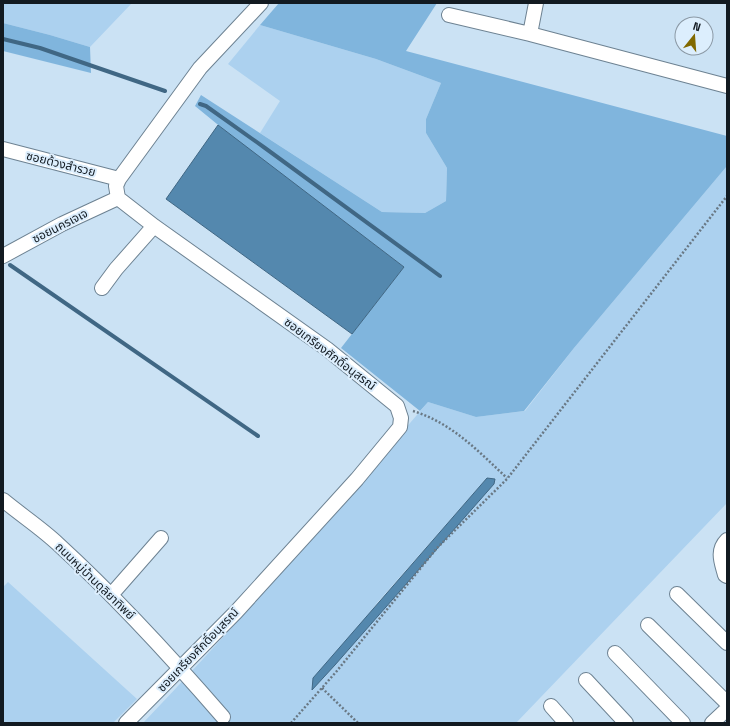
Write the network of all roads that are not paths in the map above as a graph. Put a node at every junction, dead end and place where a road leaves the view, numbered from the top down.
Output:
1 (261, 3) edge
2 (536, 3) edge
3 (449, 15) dead end
4 (530, 34) junction
5 (727, 86) edge
6 (3, 150) edge
7 (119, 179) junction
8 (118, 198) junction
9 (154, 226) junction
10 (3, 256) edge
11 (102, 288) dead end
12 (3, 500) edge
13 (161, 538) dead end
14 (727, 540) edge
15 (727, 576) edge
16 (111, 594) junction
17 (677, 594) dead end
18 (648, 625) dead end
19 (727, 643) edge
20 (615, 653) dead end
21 (181, 669) junction
22 (586, 680) dead end
23 (727, 703) edge
24 (551, 706) dead end
25 (727, 709) edge
26 (223, 717) dead end
27 (126, 723) edge
28 (566, 723) edge
29 (626, 723) edge
30 (683, 723) edge
31 (712, 723) edge

1 - 7 street
2 - 4 street
3 - 4 street
4 - 5 street
6 - 7 street, ซอยด้วงสำรวย
7 - 8 street
8 - 9 street, ซอยเกรียงศักดิ์อนุสรณ์
8 - 10 street, ซอยนครเจเจ
9 - 11 street
9 - 21 street, ซอยเกรียงศักดิ์อนุสรณ์
12 - 16 street, ถนนหมู่บ้านดุลิยาทิพย์
13 - 16 street
14 - 15 street
16 - 21 street, ถนนหมู่บ้านดุลิยาทิพย์
17 - 19 street
18 - 23 street
20 - 30 street
21 - 26 street, ถนนหมู่บ้านดุลิยาทิพย์
21 - 27 street, ซอยเกรียงศักดิ์อนุสรณ์
22 - 29 street
24 - 28 street
25 - 31 street

